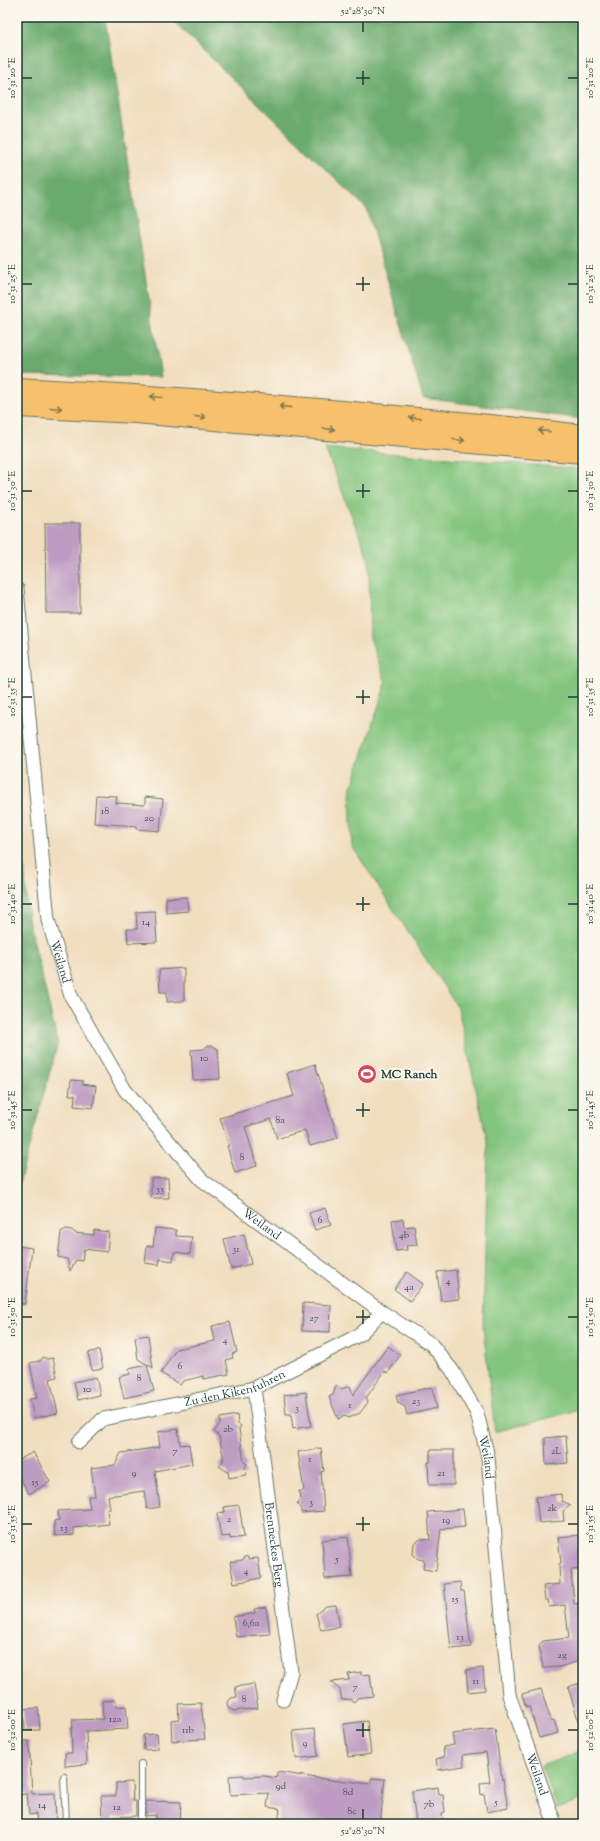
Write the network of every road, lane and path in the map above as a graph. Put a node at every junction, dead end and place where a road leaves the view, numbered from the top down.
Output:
1 (17, 389) edge
2 (17, 406) edge
3 (583, 436) edge
4 (583, 452) edge
5 (17, 589) edge
6 (382, 1312) junction
7 (254, 1388) junction
8 (79, 1442) dead end
9 (283, 1700) dead end
10 (141, 1764) dead end
11 (64, 1776) dead end
12 (66, 1824) edge
13 (141, 1824) edge
14 (555, 1824) edge

3 -> 1 highway
2 -> 4 highway
5 - 6 street, Weiland
6 - 7 street, Zu den Kikenfuhren
6 - 14 street, Weiland
7 - 8 street, Zu den Kikenfuhren
7 - 9 street, Brenneckes Berg
10 - 13 lane
11 - 12 lane

